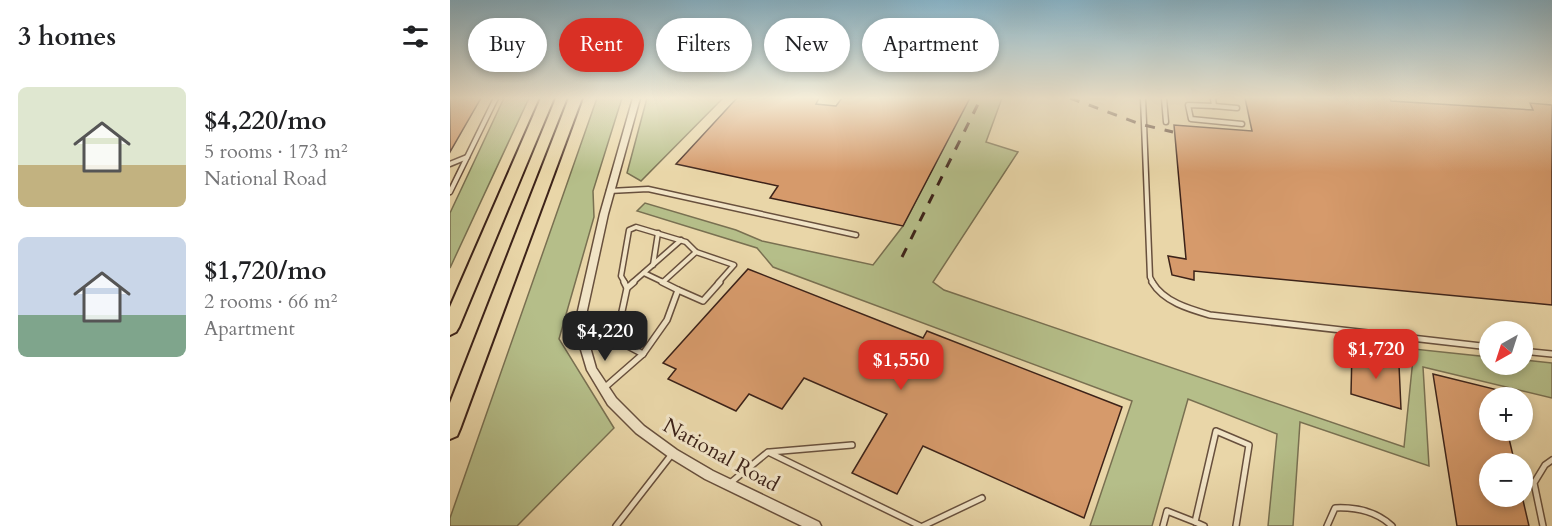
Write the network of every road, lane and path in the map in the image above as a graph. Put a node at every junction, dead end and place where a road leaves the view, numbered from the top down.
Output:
1 (484, 123) edge
2 (537, 123) edge
3 (567, 123) edge
4 (630, 123) edge
5 (1144, 123) edge
6 (1227, 123) edge
7 (1242, 124) dead end
8 (467, 157) junction
9 (450, 164) edge
10 (609, 191) junction
11 (450, 192) edge
12 (658, 232) junction
13 (856, 235) dead end
14 (681, 240) junction
15 (696, 252) junction
16 (652, 265) junction
17 (644, 273) junction
18 (663, 282) junction
19 (627, 288) junction
20 (678, 290) junction
21 (450, 327) edge
22 (1479, 346) edge
23 (1533, 352) edge
24 (643, 354) junction
25 (1552, 354) edge
26 (603, 390) junction
27 (450, 429) edge
28 (852, 445) dead end
29 (768, 452) junction
30 (672, 454) junction
31 (1552, 460) edge
32 (729, 484) junction
33 (982, 498) dead end
34 (1195, 522) junction
35 (616, 526) edge
36 (815, 526) edge
37 (922, 526) edge
38 (1163, 526) edge
39 (1204, 526) edge
40 (1236, 526) edge
41 (1327, 526) edge
42 (1392, 526) edge
43 (1544, 526) edge

1 - 8 lane
2 - 21 highway
3 - 27 highway
4 - 10 street, National Road
5 - 22 lane
6 - 7 lane
8 - 9 lane
8 - 11 lane
10 - 13 lane
10 - 26 street, National Road
12 - 14 lane
12 - 16 lane
12 - 19 lane
14 - 15 lane
14 - 16 lane
15 - 18 lane
15 - 20 lane
16 - 17 lane
17 - 18 lane
17 - 19 lane
18 - 20 lane
19 - 24 lane
20 - 24 lane
23 - 25 lane
24 - 26 lane
26 - 30 street, National Road
28 - 29 lane
29 - 32 lane
29 - 37 lane
30 - 32 street, National Road
30 - 35 lane
31 - 43 lane
32 - 36 street, National Road
33 - 37 lane
34 - 38 lane
34 - 39 lane
34 - 40 lane
41 - 42 lane

